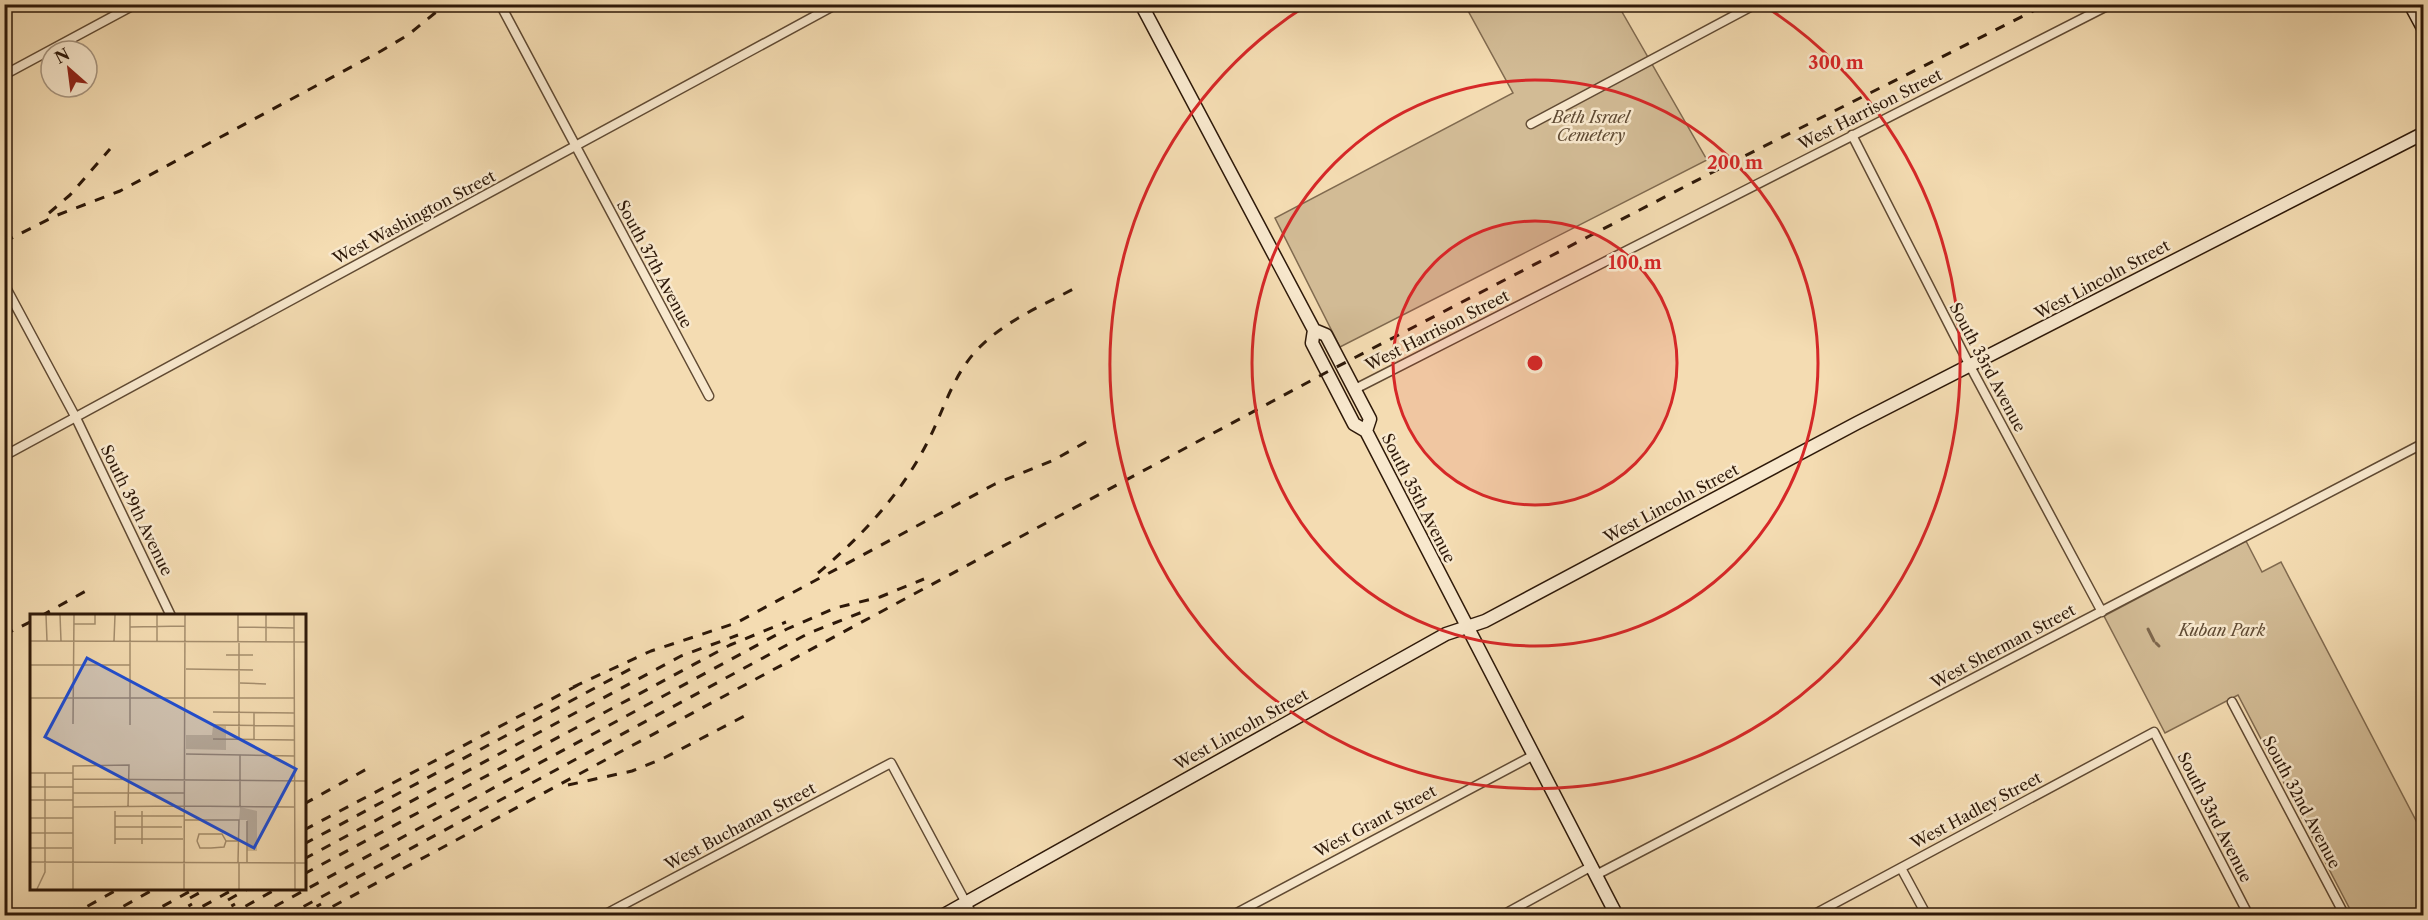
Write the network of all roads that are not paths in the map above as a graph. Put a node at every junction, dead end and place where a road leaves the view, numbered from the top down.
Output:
1 (136, 4) edge
2 (500, 4) edge
3 (837, 4) edge
4 (1141, 4) edge
5 (1756, 4) edge
6 (2111, 4) edge
7 (2410, 4) edge
8 (2424, 30) edge
9 (4, 75) edge
10 (1531, 124) dead end
11 (2424, 133) edge
12 (1852, 135) junction
13 (575, 147) junction
14 (4, 284) edge
15 (1314, 330) junction
16 (1970, 366) junction
17 (1355, 389) junction
18 (709, 396) dead end
19 (76, 418) junction
20 (1366, 431) junction
21 (2424, 443) edge
22 (4, 456) edge
23 (2102, 612) junction
24 (171, 614) edge
25 (1467, 627) junction
26 (2232, 702) dead end
27 (2154, 732) joint
28 (1534, 755) junction
29 (1901, 868) junction
30 (1594, 870) junction
31 (966, 902) junction
32 (603, 915) edge
33 (942, 915) edge
34 (973, 915) edge
35 (1231, 915) edge
36 (1501, 915) edge
37 (1617, 915) edge
38 (1811, 915) edge
39 (1927, 915) edge
40 (2249, 915) edge
41 (2345, 915) edge

1 - 9 street
2 - 13 street, South 37th Avenue
3 - 13 street, West Washington Street
4 - 15 street, South 35th Avenue
5 - 10 street
6 - 12 street, West Harrison Street
7 - 8 street
11 - 16 street, West Lincoln Street
12 - 16 street, South 33rd Avenue
12 - 17 street, West Harrison Street
13 - 18 street, South 37th Avenue
13 - 19 street, West Washington Street
14 - 19 street, South 39th Avenue
15 - 17 street
15 - 20 street, South 35th Avenue
16 - 23 street, South 33rd Avenue
16 - 25 street, West Lincoln Street
17 - 20 street
19 - 22 street, West Washington Street
19 - 24 street, South 39th Avenue
20 - 25 street, South 35th Avenue
21 - 23 street, West Sherman Street
23 - 30 street, West Sherman Street
25 - 28 street, South 35th Avenue
25 - 31 street, West Lincoln Street
26 - 41 street, South 32nd Avenue
27 - 29 street, West Hadley Street
27 - 40 street, South 33rd Avenue
28 - 30 street, South 35th Avenue
28 - 35 street, West Grant Street
29 - 38 street, West Hadley Street
29 - 39 street
30 - 36 street, West Sherman Street
30 - 37 street, South 35th Avenue
31 - 32 street, West Buchanan Street
31 - 33 street, West Lincoln Street
31 - 34 street

